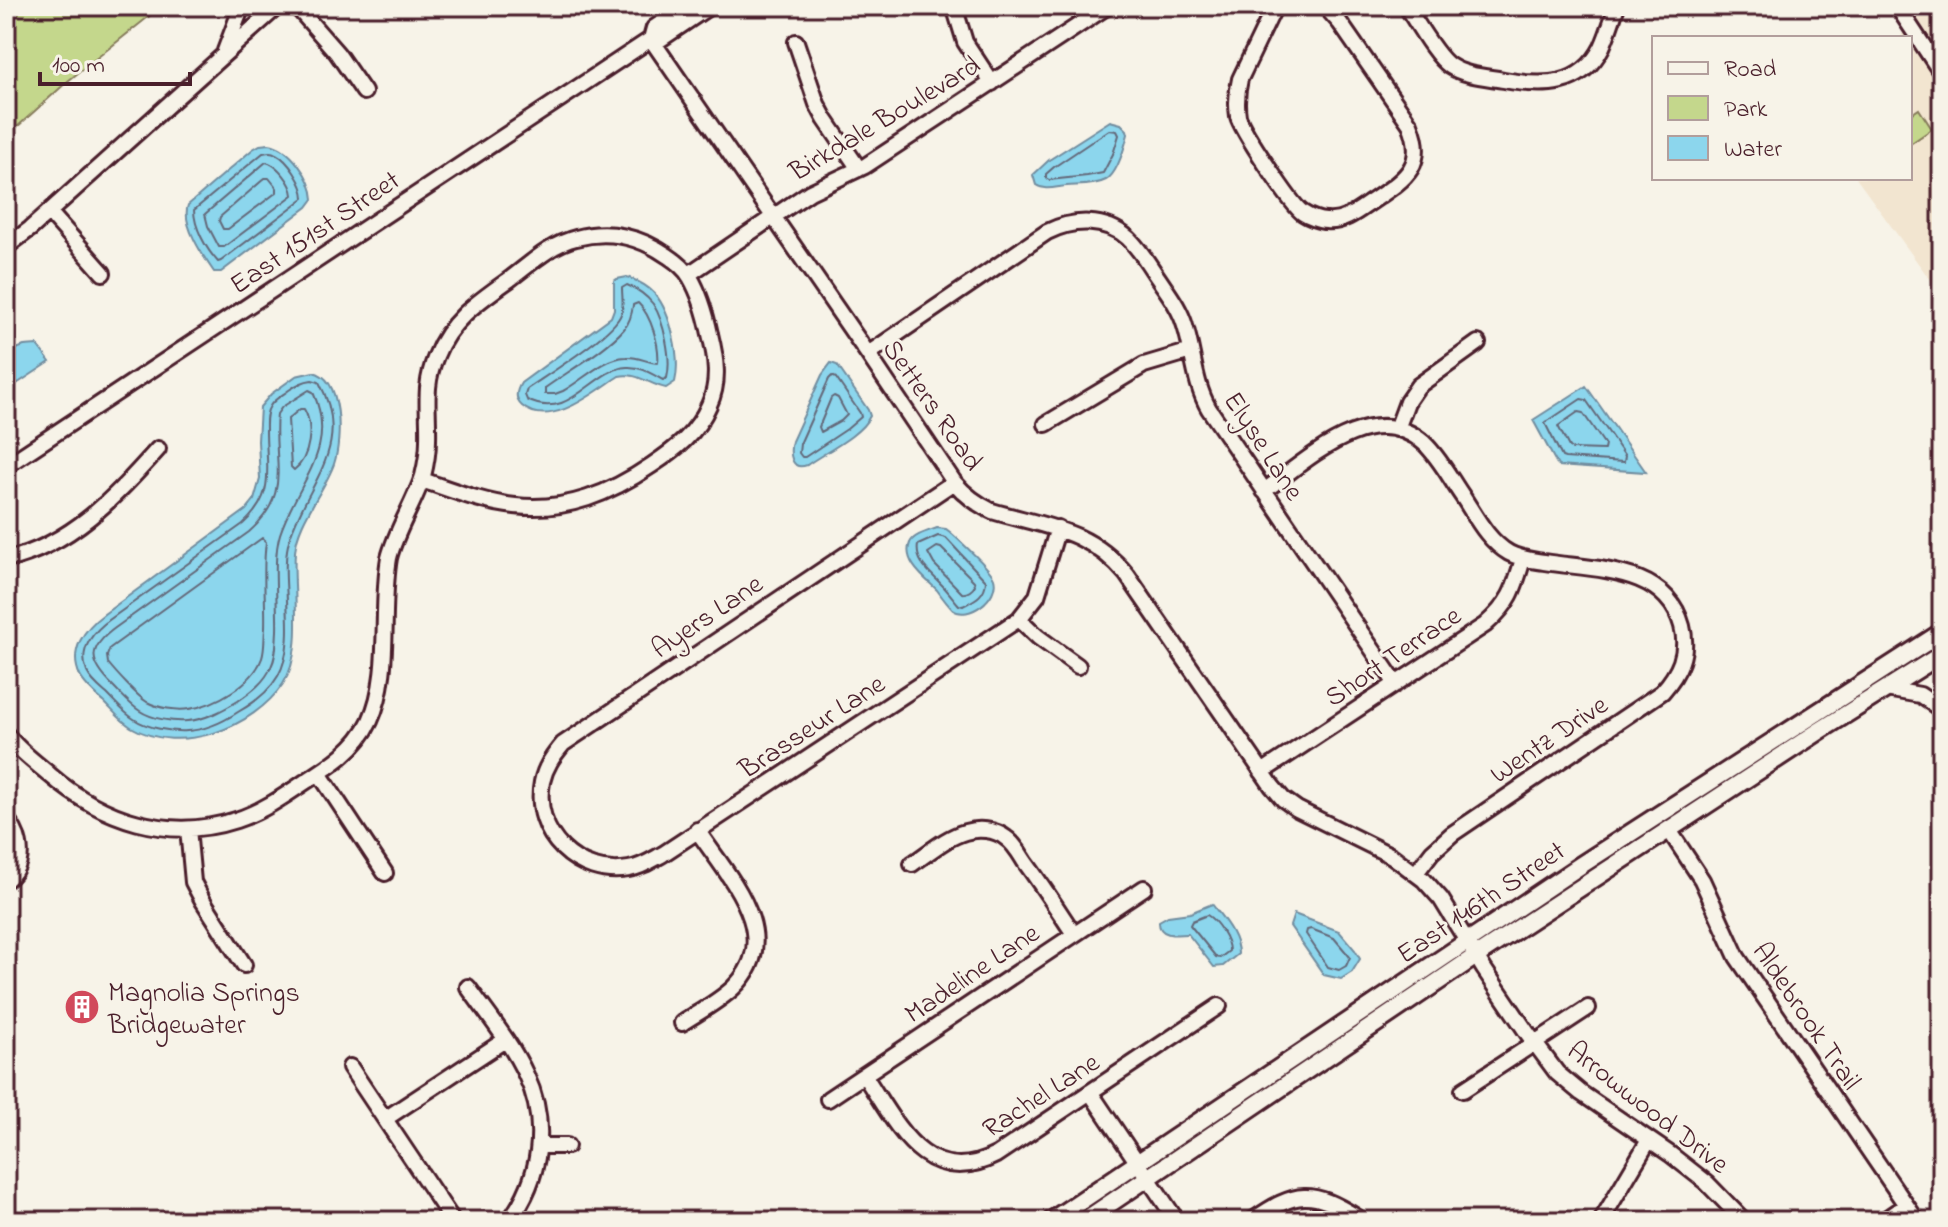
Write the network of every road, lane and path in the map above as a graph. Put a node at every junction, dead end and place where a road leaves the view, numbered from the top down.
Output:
1 (242, 6) edge
2 (278, 6) edge
3 (296, 6) edge
4 (687, 6) edge
5 (710, 6) edge
6 (954, 6) edge
7 (1108, 6) edge
8 (1275, 6) edge
9 (1325, 6) edge
10 (1406, 6) edge
11 (1617, 6) edge
12 (1897, 6) edge
13 (651, 39) junction
14 (796, 42) dead end
15 (225, 52) junction
16 (1942, 74) edge
17 (992, 83) junction
18 (364, 92) dead end
19 (859, 169) junction
20 (49, 212) junction
21 (774, 217) junction
22 (6, 247) edge
23 (103, 273) dead end
24 (689, 274) junction
25 (1478, 343) dead end
26 (1191, 351) junction
27 (868, 354) junction
28 (1046, 424) dead end
29 (1397, 429) junction
30 (158, 449) dead end
31 (6, 466) edge
32 (422, 480) junction
33 (954, 482) junction
34 (1264, 491) junction
35 (1058, 528) junction
36 (1523, 559) junction
37 (6, 560) edge
38 (1019, 619) junction
39 (1942, 632) edge
40 (1942, 654) edge
41 (1078, 666) dead end
42 (1912, 673) junction
43 (1396, 684) junction
44 (1886, 689) junction
45 (1920, 695) junction
46 (1942, 710) edge
47 (6, 734) edge
48 (1262, 772) junction
49 (319, 773) junction
50 (6, 819) edge
51 (547, 826) joint
52 (188, 829) junction
53 (697, 830) junction
54 (1669, 830) junction
55 (912, 864) dead end
56 (385, 873) dead end
57 (1416, 873) junction
58 (6, 880) edge
59 (1144, 888) dead end
60 (1074, 934) junction
61 (1472, 949) junction
62 (244, 965) dead end
63 (468, 987) dead end
64 (1219, 1006) dead end
65 (1588, 1008) dead end
66 (682, 1023) dead end
67 (505, 1040) junction
68 (1534, 1043) junction
69 (350, 1067) dead end
70 (864, 1075) junction
71 (1463, 1090) dead end
72 (1090, 1092) junction
73 (828, 1099) dead end
74 (385, 1119) junction
75 (1649, 1140) junction
76 (540, 1146) junction
77 (567, 1146) dead end
78 (1143, 1171) junction
79 (1906, 1205) junction
80 (1358, 1218) dead end
81 (453, 1221) edge
82 (509, 1221) edge
83 (1051, 1221) edge
84 (1084, 1221) edge
85 (1177, 1221) edge
86 (1252, 1221) edge
87 (1601, 1221) edge
88 (1744, 1221) edge
89 (1883, 1221) edge
90 (1917, 1221) edge

1 - 15 street
2 - 15 street
3 - 18 street
4 - 13 street, East 151st Street
5 - 13 street, East 151st Street
6 - 17 street
7 - 17 street, Birkdale Boulevard
8 - 9 street
10 - 11 street
12 - 16 street
13 - 21 street, Setters Road
13 - 31 street, East 151st Street
14 - 19 street
15 - 20 street
17 - 19 street, Birkdale Boulevard
19 - 21 street, Birkdale Boulevard
20 - 22 street
20 - 23 street
21 - 24 street, Birkdale Boulevard
21 - 27 street, Setters Road
24 - 32 street
24 - 32 street
25 - 29 street
26 - 27 street, Elyse Lane
26 - 28 street
26 - 34 street, Elyse Lane
27 - 33 street, Setters Road
29 - 34 street
29 - 36 street
30 - 37 street
32 - 49 street
33 - 35 street, Setters Road
33 - 51 street, Ayers Lane
34 - 43 street, Elyse Lane
35 - 38 street, Brasseur Lane
35 - 48 street, Setters Road
36 - 43 street, Short Terrace
36 - 57 street, Wentz Drive
38 - 41 street
38 - 53 street, Brasseur Lane
39 - 61 main road, East 146th Street
40 - 42 main road, East 146th Street
42 - 44 main road, East 146th Street
42 - 45 street
43 - 48 street, Short Terrace
44 - 45 street
44 - 54 main road, East 146th Street
45 - 46 street
47 - 52 street
48 - 57 street, Setters Road
49 - 52 street
49 - 56 street
50 - 58 street
51 - 53 street, Brasseur Lane
52 - 62 street
53 - 66 street
54 - 61 main road, East 146th Street
54 - 79 street, Aldebrook Trail
55 - 60 street
57 - 61 street, Setters Road
59 - 60 street, Madeline Lane
60 - 70 street, Madeline Lane
61 - 68 street, Arrowwood Drive
61 - 78 main road, East 146th Street
63 - 67 street
64 - 72 street, Rachel Lane
65 - 68 street
67 - 74 street
67 - 76 street
68 - 71 street
68 - 75 street, Arrowwood Drive
69 - 74 street
70 - 72 street, Rachel Lane
70 - 73 street, Madeline Lane
72 - 78 street
74 - 81 street
75 - 87 street
75 - 88 street, Arrowwood Drive
76 - 77 street
76 - 82 street
78 - 83 main road, East 146th Street
78 - 84 main road, East 146th Street
78 - 85 street
79 - 89 street
79 - 90 street, Aldebrook Trail
80 - 86 street

